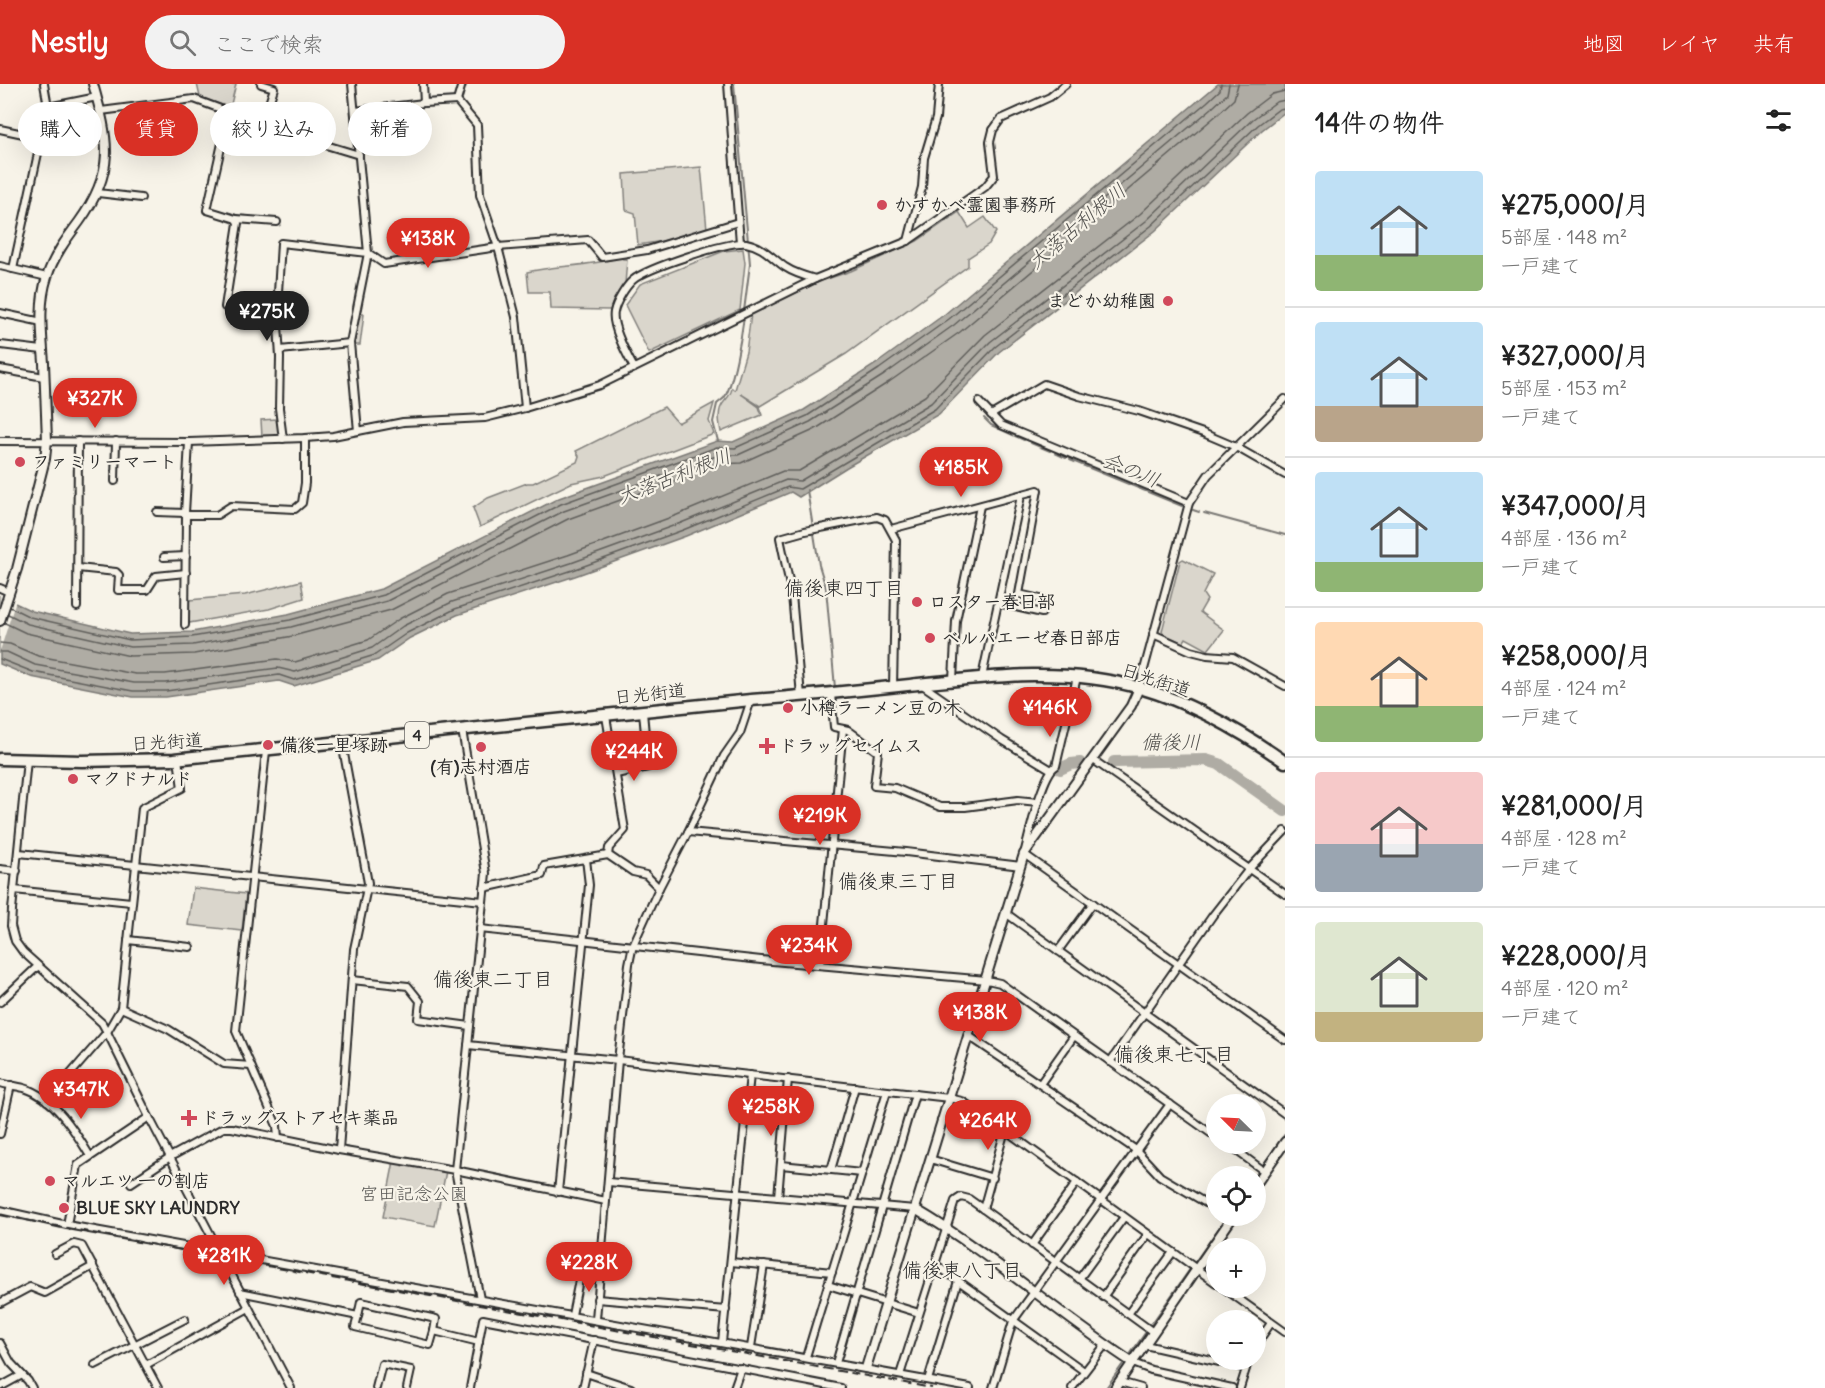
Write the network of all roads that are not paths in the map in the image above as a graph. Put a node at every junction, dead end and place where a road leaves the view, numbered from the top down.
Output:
1 (44, 84) edge
2 (93, 84) edge
3 (261, 84) edge
4 (352, 84) edge
5 (423, 84) edge
6 (462, 84) edge
7 (728, 84) edge
8 (939, 84) edge
9 (1066, 84) edge
10 (97, 97) junction
11 (457, 101) junction
12 (47, 102) edge
13 (72, 102) edge
14 (98, 102) edge
15 (269, 102) edge
16 (354, 102) edge
17 (424, 102) edge
18 (432, 103) edge
19 (210, 105) edge
20 (102, 111) edge
21 (102, 116) edge
22 (0, 129) edge
23 (18, 133) edge
24 (38, 156) edge
25 (219, 156) edge
26 (359, 156) edge
27 (98, 193) junction
28 (141, 198) dead end
29 (236, 219) junction
30 (277, 222) dead end
31 (738, 222) junction
32 (908, 242) junction
33 (740, 243) junction
34 (498, 247) junction
35 (368, 253) junction
36 (0, 266) edge
37 (13, 269) junction
38 (47, 277) junction
39 (815, 279) junction
40 (277, 309) junction
41 (0, 313) edge
42 (42, 322) junction
43 (350, 343) junction
44 (1, 345) edge
45 (42, 350) junction
46 (280, 350) junction
47 (634, 368) junction
48 (0, 369) edge
49 (44, 377) junction
50 (1285, 399) edge
51 (979, 402) dead end
52 (525, 408) junction
53 (991, 415) junction
54 (357, 431) junction
55 (305, 438) junction
56 (283, 439) junction
57 (47, 440) junction
58 (0, 441) edge
59 (78, 441) junction
60 (116, 441) junction
61 (189, 442) junction
62 (1236, 447) junction
63 (1285, 475) edge
64 (116, 480) dead end
65 (1021, 496) junction
66 (1189, 503) junction
67 (980, 506) junction
68 (157, 512) dead end
69 (185, 514) junction
70 (891, 529) junction
71 (186, 556) junction
72 (164, 557) dead end
73 (78, 568) junction
74 (186, 573) junction
75 (0, 588) edge
76 (9, 592) junction
77 (1019, 594) junction
78 (998, 603) junction
79 (77, 607) dead end
80 (1016, 607) junction
81 (0, 621) edge
82 (185, 625) dead end
83 (1154, 634) junction
84 (982, 677) junction
85 (1077, 677) junction
86 (953, 680) junction
87 (920, 684) junction
88 (1285, 686) edge
89 (893, 687) junction
90 (1139, 688) junction
91 (832, 694) junction
92 (801, 696) junction
93 (751, 700) junction
94 (643, 712) junction
95 (606, 716) junction
96 (843, 729) junction
97 (462, 730) junction
98 (342, 743) junction
99 (266, 751) junction
100 (0, 759) edge
101 (178, 759) junction
102 (1092, 759) junction
103 (27, 760) junction
104 (1285, 762) edge
105 (1050, 769) junction
106 (615, 774) junction
107 (1038, 802) junction
108 (1285, 831) edge
109 (688, 832) junction
110 (832, 847) junction
111 (19, 853) junction
112 (1024, 854) junction
113 (608, 855) junction
114 (586, 859) junction
115 (135, 866) junction
116 (1021, 866) junction
117 (1249, 868) junction
118 (0, 869) edge
119 (17, 871) junction
120 (252, 876) junction
121 (368, 888) junction
122 (484, 888) junction
123 (659, 888) junction
124 (14, 890) junction
125 (1285, 894) edge
126 (483, 901) junction
127 (131, 902) junction
128 (1093, 903) junction
129 (1007, 914) junction
130 (480, 929) junction
131 (128, 940) junction
132 (584, 940) junction
133 (633, 945) junction
134 (190, 947) dead end
135 (1058, 951) junction
136 (1178, 963) junction
137 (820, 965) junction
138 (38, 966) junction
139 (352, 980) junction
140 (987, 980) junction
141 (0, 1002) edge
142 (121, 1008) junction
143 (1144, 1012) junction
144 (470, 1026) junction
145 (107, 1032) junction
146 (969, 1036) junction
147 (1074, 1036) junction
148 (1285, 1040) edge
149 (468, 1046) junction
150 (573, 1056) junction
151 (618, 1060) junction
152 (1110, 1062) junction
153 (251, 1066) junction
154 (750, 1075) junction
155 (788, 1079) junction
156 (0, 1083) edge
157 (1040, 1084) junction
158 (11, 1085) junction
159 (855, 1087) junction
160 (887, 1091) junction
161 (915, 1094) junction
162 (949, 1098) junction
163 (47, 1101) junction
164 (1170, 1104) junction
165 (1285, 1114) edge
166 (149, 1117) junction
167 (1005, 1130) junction
168 (1206, 1130) edge
169 (0, 1134) edge
170 (278, 1138) junction
171 (1285, 1142) edge
172 (339, 1150) junction
173 (1136, 1150) junction
174 (1241, 1154) edge
175 (90, 1156) junction
176 (170, 1157) junction
177 (930, 1159) junction
178 (781, 1165) junction
179 (1257, 1166) edge
180 (1266, 1168) edge
181 (455, 1170) junction
182 (831, 1170) junction
183 (862, 1173) junction
184 (993, 1178) junction
185 (608, 1182) junction
186 (1077, 1182) junction
187 (131, 1183) dead end
188 (558, 1192) junction
189 (738, 1193) junction
190 (778, 1197) junction
191 (1101, 1199) junction
192 (606, 1202) junction
193 (852, 1203) junction
194 (1206, 1203) edge
195 (882, 1206) junction
196 (915, 1209) junction
197 (982, 1209) junction
198 (0, 1210) edge
199 (1124, 1216) junction
200 (67, 1225) junction
201 (1224, 1226) edge
202 (946, 1227) junction
203 (1148, 1234) junction
204 (1032, 1245) junction
205 (219, 1252) junction
206 (1173, 1252) junction
207 (55, 1254) dead end
208 (731, 1262) junction
209 (1055, 1263) junction
210 (935, 1264) junction
211 (582, 1265) dead end
212 (764, 1265) junction
213 (93, 1266) junction
214 (1196, 1269) junction
215 (832, 1272) junction
216 (1206, 1276) edge
217 (1079, 1279) junction
218 (958, 1281) junction
219 (828, 1284) junction
220 (240, 1292) junction
221 (1034, 1293) junction
222 (856, 1294) junction
223 (1103, 1297) junction
224 (1236, 1298) edge
225 (480, 1299) junction
226 (597, 1299) junction
227 (0, 1303) edge
228 (886, 1303) junction
229 (249, 1308) junction
230 (726, 1310) junction
231 (919, 1313) junction
232 (1128, 1314) junction
233 (572, 1315) junction
234 (358, 1316) junction
235 (185, 1318) dead end
236 (596, 1319) junction
237 (1013, 1321) junction
238 (1271, 1323) junction
239 (1266, 1330) edge
240 (434, 1331) junction
241 (1153, 1332) junction
242 (1285, 1332) edge
243 (594, 1340) junction
244 (479, 1342) junction
245 (722, 1342) junction
246 (0, 1343) edge
247 (135, 1345) junction
248 (1105, 1345) junction
249 (1145, 1345) junction
250 (751, 1347) junction
251 (806, 1357) junction
252 (1206, 1359) edge
253 (836, 1363) junction
254 (1133, 1363) junction
255 (95, 1365) dead end
256 (146, 1365) junction
257 (741, 1368) junction
258 (866, 1368) junction
259 (1245, 1370) edge
260 (1084, 1371) junction
261 (586, 1373) junction
262 (22, 1375) junction
263 (900, 1375) junction
264 (928, 1380) junction
265 (1118, 1385) edge
266 (0, 1387) edge
267 (32, 1388) edge
268 (158, 1388) edge
269 (291, 1388) edge
270 (376, 1388) edge
271 (407, 1388) edge
272 (470, 1388) edge
273 (583, 1388) edge
274 (631, 1388) edge
275 (734, 1388) edge
276 (841, 1388) edge
277 (970, 1388) edge
278 (993, 1388) edge
279 (1072, 1388) edge
280 (1141, 1388) edge
281 (1232, 1388) edge
282 (1240, 1388) edge

1 - 12 street
2 - 10 street
3 - 15 street
4 - 16 street
5 - 17 street
6 - 11 street
7 - 31 street
8 - 32 street
9 - 32 street
10 - 13 street
10 - 14 street
11 - 18 street
11 - 34 street
19 - 20 street
21 - 27 street
22 - 23 street
24 - 37 street
25 - 29 street
26 - 35 street
27 - 28 street
27 - 38 street
29 - 30 street
29 - 40 street
31 - 33 street
31 - 34 street
32 - 39 street
33 - 39 street
33 - 47 street
34 - 35 street
34 - 52 street
35 - 40 street
35 - 43 street
36 - 37 street
37 - 38 street
38 - 42 street
39 - 47 street
40 - 46 street
41 - 42 street
42 - 45 street
43 - 46 street
43 - 54 street
44 - 45 street
45 - 49 street
46 - 56 street
47 - 52 street
48 - 49 street
49 - 57 street
50 - 62 street
51 - 53 street
52 - 54 street
53 - 62 street
53 - 66 street
54 - 55 street
55 - 56 street
55 - 69 street
56 - 61 street
57 - 58 street
57 - 59 street
57 - 76 street
59 - 60 street
59 - 73 street
60 - 61 street
60 - 64 street
61 - 69 street
62 - 63 street
62 - 66 street
65 - 67 street
65 - 77 street
65 - 78 street
66 - 83 street
67 - 70 street
67 - 86 street
68 - 69 street
69 - 71 street
70 - 89 street
70 - 92 street
71 - 72 street
71 - 74 street
73 - 74 street
73 - 79 street
74 - 82 street
75 - 76 street
76 - 81 street
77 - 80 street
77 - 80 street
78 - 80 street
78 - 84 street
83 - 88 street
83 - 90 street
84 - 85 highway, 日光街道 / 4
84 - 86 highway, 日光街道 / 4
85 - 90 highway, 日光街道 / 4
85 - 105 street
86 - 87 highway, 日光街道 / 4
87 - 89 highway, 日光街道 / 4
87 - 105 street
89 - 91 highway, 日光街道 / 4
90 - 102 street
90 - 104 highway, 日光街道 / 4
91 - 92 highway, 日光街道 / 4
91 - 96 street
92 - 93 highway, 日光街道 / 4
93 - 94 highway, 日光街道 / 4
93 - 109 street
94 - 95 highway, 日光街道 / 4
94 - 106 street
95 - 97 highway, 日光街道 / 4
95 - 106 street
96 - 107 street
96 - 110 street
97 - 98 highway, 日光街道 / 4
97 - 122 street
98 - 99 highway, 日光街道 / 4
98 - 121 street
99 - 101 highway, 日光街道 / 4
99 - 120 street
100 - 103 highway, 日光街道 / 4
101 - 103 highway, 日光街道 / 4
101 - 115 street
102 - 112 street
102 - 117 street
103 - 111 street
105 - 107 street
106 - 113 street
107 - 112 street
108 - 117 street
109 - 110 street
109 - 123 street
110 - 116 street
110 - 137 street
111 - 115 street
111 - 119 street
112 - 116 street
112 - 128 street
113 - 114 street
113 - 123 street
114 - 122 street
114 - 132 street
115 - 120 street
115 - 127 street
116 - 129 street
117 - 125 street
117 - 136 street
118 - 119 street
119 - 124 street
120 - 121 street
120 - 153 street
121 - 126 street
121 - 139 street
122 - 126 street
123 - 133 street
124 - 127 street
124 - 138 street
126 - 130 street
127 - 131 street
128 - 135 street
128 - 136 street
129 - 135 street
129 - 140 street
130 - 132 street
130 - 144 street
131 - 134 street
131 - 142 street
132 - 133 street
132 - 150 street
133 - 137 street
133 - 151 street
135 - 143 street
136 - 143 street
136 - 148 street
137 - 140 street
138 - 141 street
138 - 145 street
139 - 144 street
139 - 172 street
140 - 146 street
140 - 147 street
142 - 145 street
142 - 153 street
143 - 152 street
143 - 165 street
144 - 149 street
145 - 163 street
145 - 166 street
146 - 157 street
146 - 162 street
147 - 152 street
147 - 157 street
149 - 150 street
149 - 181 street
150 - 151 street
150 - 188 street
151 - 154 street
151 - 185 street
152 - 164 street
153 - 170 street
154 - 155 street
154 - 189 street
155 - 159 street
155 - 178 street
156 - 158 street
157 - 173 street
158 - 163 street
158 - 169 street
159 - 160 street
159 - 182 street
160 - 161 street
160 - 183 street
161 - 162 street
161 - 195 street
162 - 167 street
162 - 177 street
163 - 175 street
164 - 168 street
164 - 173 street
166 - 175 street
166 - 176 street
167 - 184 street
167 - 186 street
170 - 172 street
170 - 176 street
171 - 180 street
172 - 181 street
173 - 191 street
173 - 194 street
174 - 179 street
175 - 200 street
176 - 187 street
176 - 205 street
177 - 184 street
177 - 196 street
178 - 182 street
178 - 190 street
181 - 188 street
181 - 225 street
182 - 183 street
183 - 193 street
184 - 197 street
185 - 189 street
185 - 192 street
186 - 191 street
186 - 204 street
188 - 192 street
189 - 190 street
189 - 208 street
190 - 193 street
191 - 199 street
191 - 209 street
192 - 226 street
193 - 195 street
193 - 215 street
195 - 196 street
195 - 222 street
196 - 202 street
196 - 228 street
197 - 202 street
197 - 204 street
198 - 200 street
199 - 203 street
199 - 217 street
200 - 205 street
201 - 214 street
202 - 210 street
202 - 221 street
203 - 206 street
203 - 223 street
204 - 209 street
205 - 220 street
205 - 225 street
206 - 214 street
206 - 232 street
207 - 213 street
208 - 212 street
208 - 230 street
209 - 217 street
209 - 221 street
210 - 218 street
210 - 231 street
211 - 233 street
212 - 215 street
212 - 250 street
213 - 227 street
213 - 247 street
214 - 216 street
214 - 241 street
215 - 219 street
217 - 223 street
218 - 237 street
218 - 264 street
219 - 222 street
219 - 251 street
220 - 229 street
220 - 234 street
221 - 237 street
221 - 248 street
222 - 228 street
222 - 253 street
223 - 232 street
224 - 238 street
225 - 233 street
226 - 230 street
226 - 236 street
228 - 231 street
228 - 258 street
229 - 256 street
229 - 269 street
230 - 245 street
231 - 263 street
232 - 241 street
233 - 236 street
234 - 240 street
234 - 240 street
235 - 247 street
236 - 245 street
237 - 260 street
237 - 278 street
238 - 239 street
238 - 242 street
240 - 244 street
241 - 249 street
243 - 244 street
243 - 257 street
243 - 261 street
244 - 272 street
245 - 250 street
246 - 262 street
247 - 255 street
247 - 256 street
248 - 254 street
248 - 260 street
249 - 252 street
249 - 254 street
250 - 251 street
251 - 253 street
253 - 258 street
254 - 265 street
254 - 281 street
256 - 268 street
257 - 275 street
257 - 276 street
258 - 263 street
259 - 282 street
260 - 279 street
261 - 273 street
261 - 274 street
262 - 266 street
262 - 267 street
263 - 264 street
264 - 277 street
265 - 280 street
270 - 271 street

